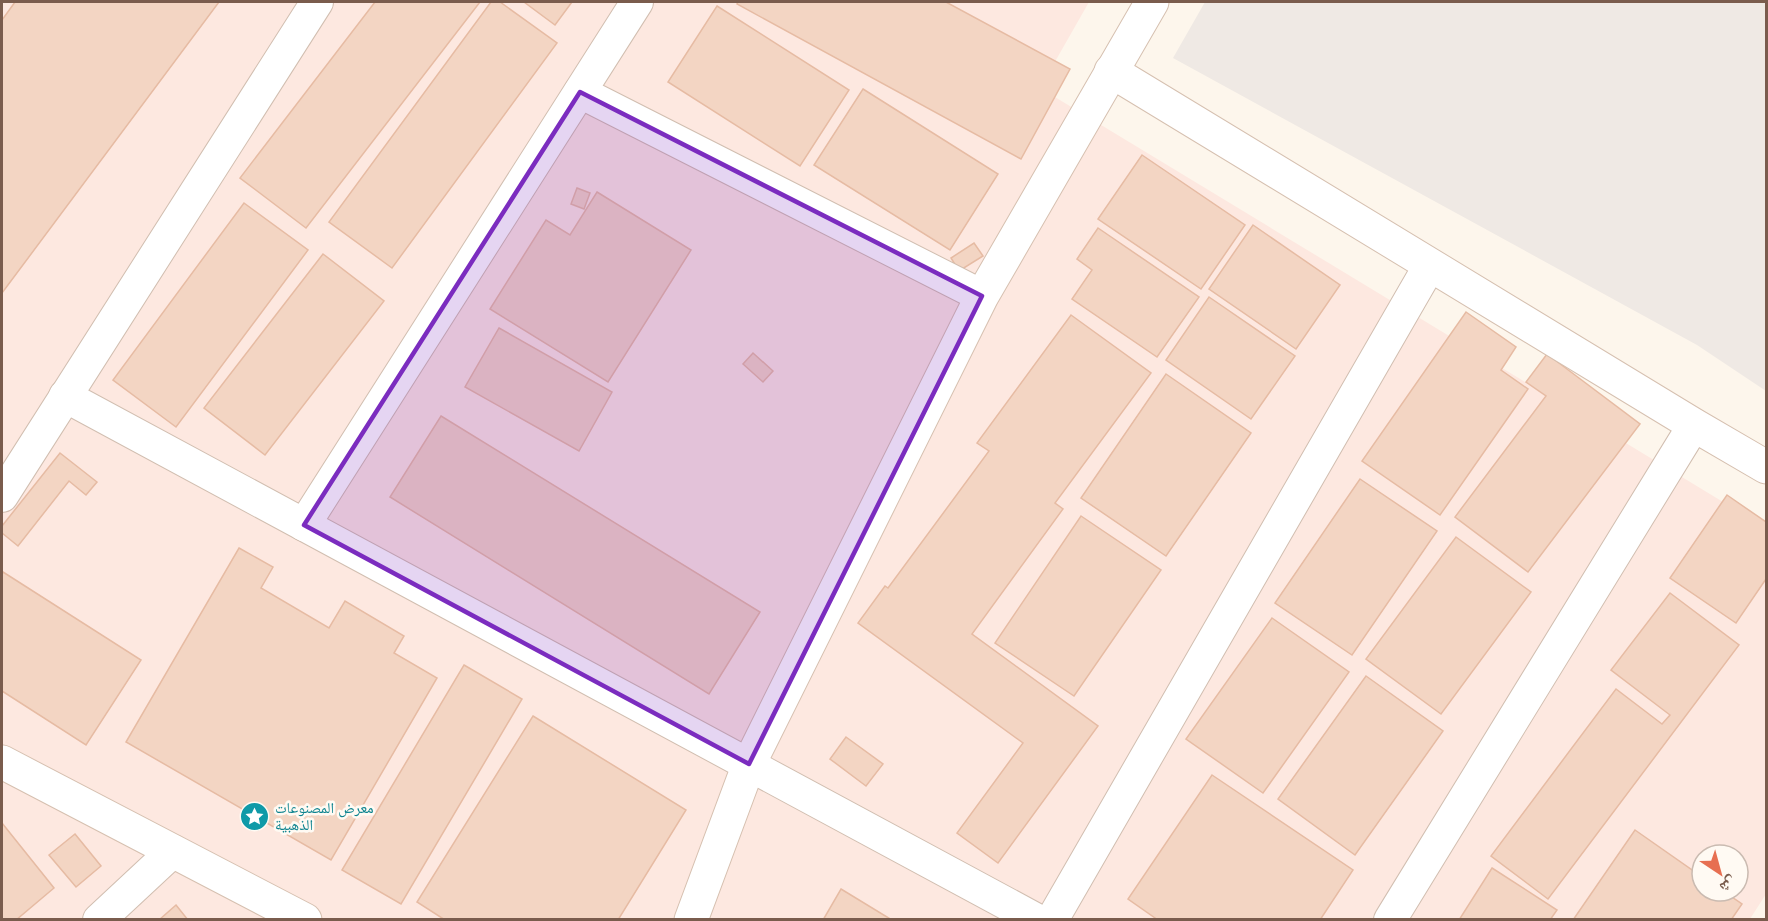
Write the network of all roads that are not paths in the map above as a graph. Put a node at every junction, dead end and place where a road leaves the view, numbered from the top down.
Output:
1 (317, 2) edge
2 (637, 2) edge
3 (1152, 2) edge
4 (1111, 71) junction
5 (580, 92) junction
6 (1430, 265) junction
7 (982, 296) junction
8 (65, 396) junction
9 (1694, 425) junction
10 (1767, 467) edge
11 (2, 496) edge
12 (304, 525) junction
13 (2, 762) edge
14 (749, 764) junction
15 (173, 851) junction
16 (99, 920) edge
17 (305, 920) edge
18 (691, 920) edge
19 (1037, 920) edge
20 (1052, 920) edge
21 (1390, 920) edge

1 - 8 street
2 - 5 street
3 - 4 street
4 - 6 street
4 - 7 street
5 - 7 street
5 - 12 street
6 - 9 street
6 - 20 street
7 - 14 street
8 - 11 street
8 - 12 street
9 - 10 street
9 - 21 street
12 - 14 street
13 - 15 street
14 - 18 street
14 - 19 street
15 - 16 street
15 - 17 street

